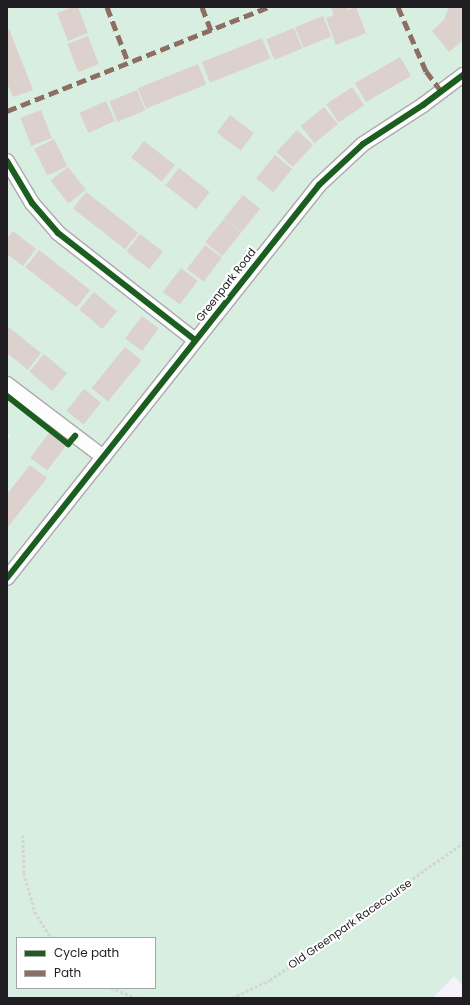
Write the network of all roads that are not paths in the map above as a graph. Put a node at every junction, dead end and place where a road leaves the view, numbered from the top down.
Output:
1 (463, 75) edge
2 (7, 162) edge
3 (195, 340) junction
4 (7, 384) edge
5 (103, 457) junction
6 (7, 578) edge

1 - 3 street, Greenpark Road
2 - 3 street
3 - 5 street, Greenpark Road
4 - 5 street
5 - 6 street, Greenpark Road

